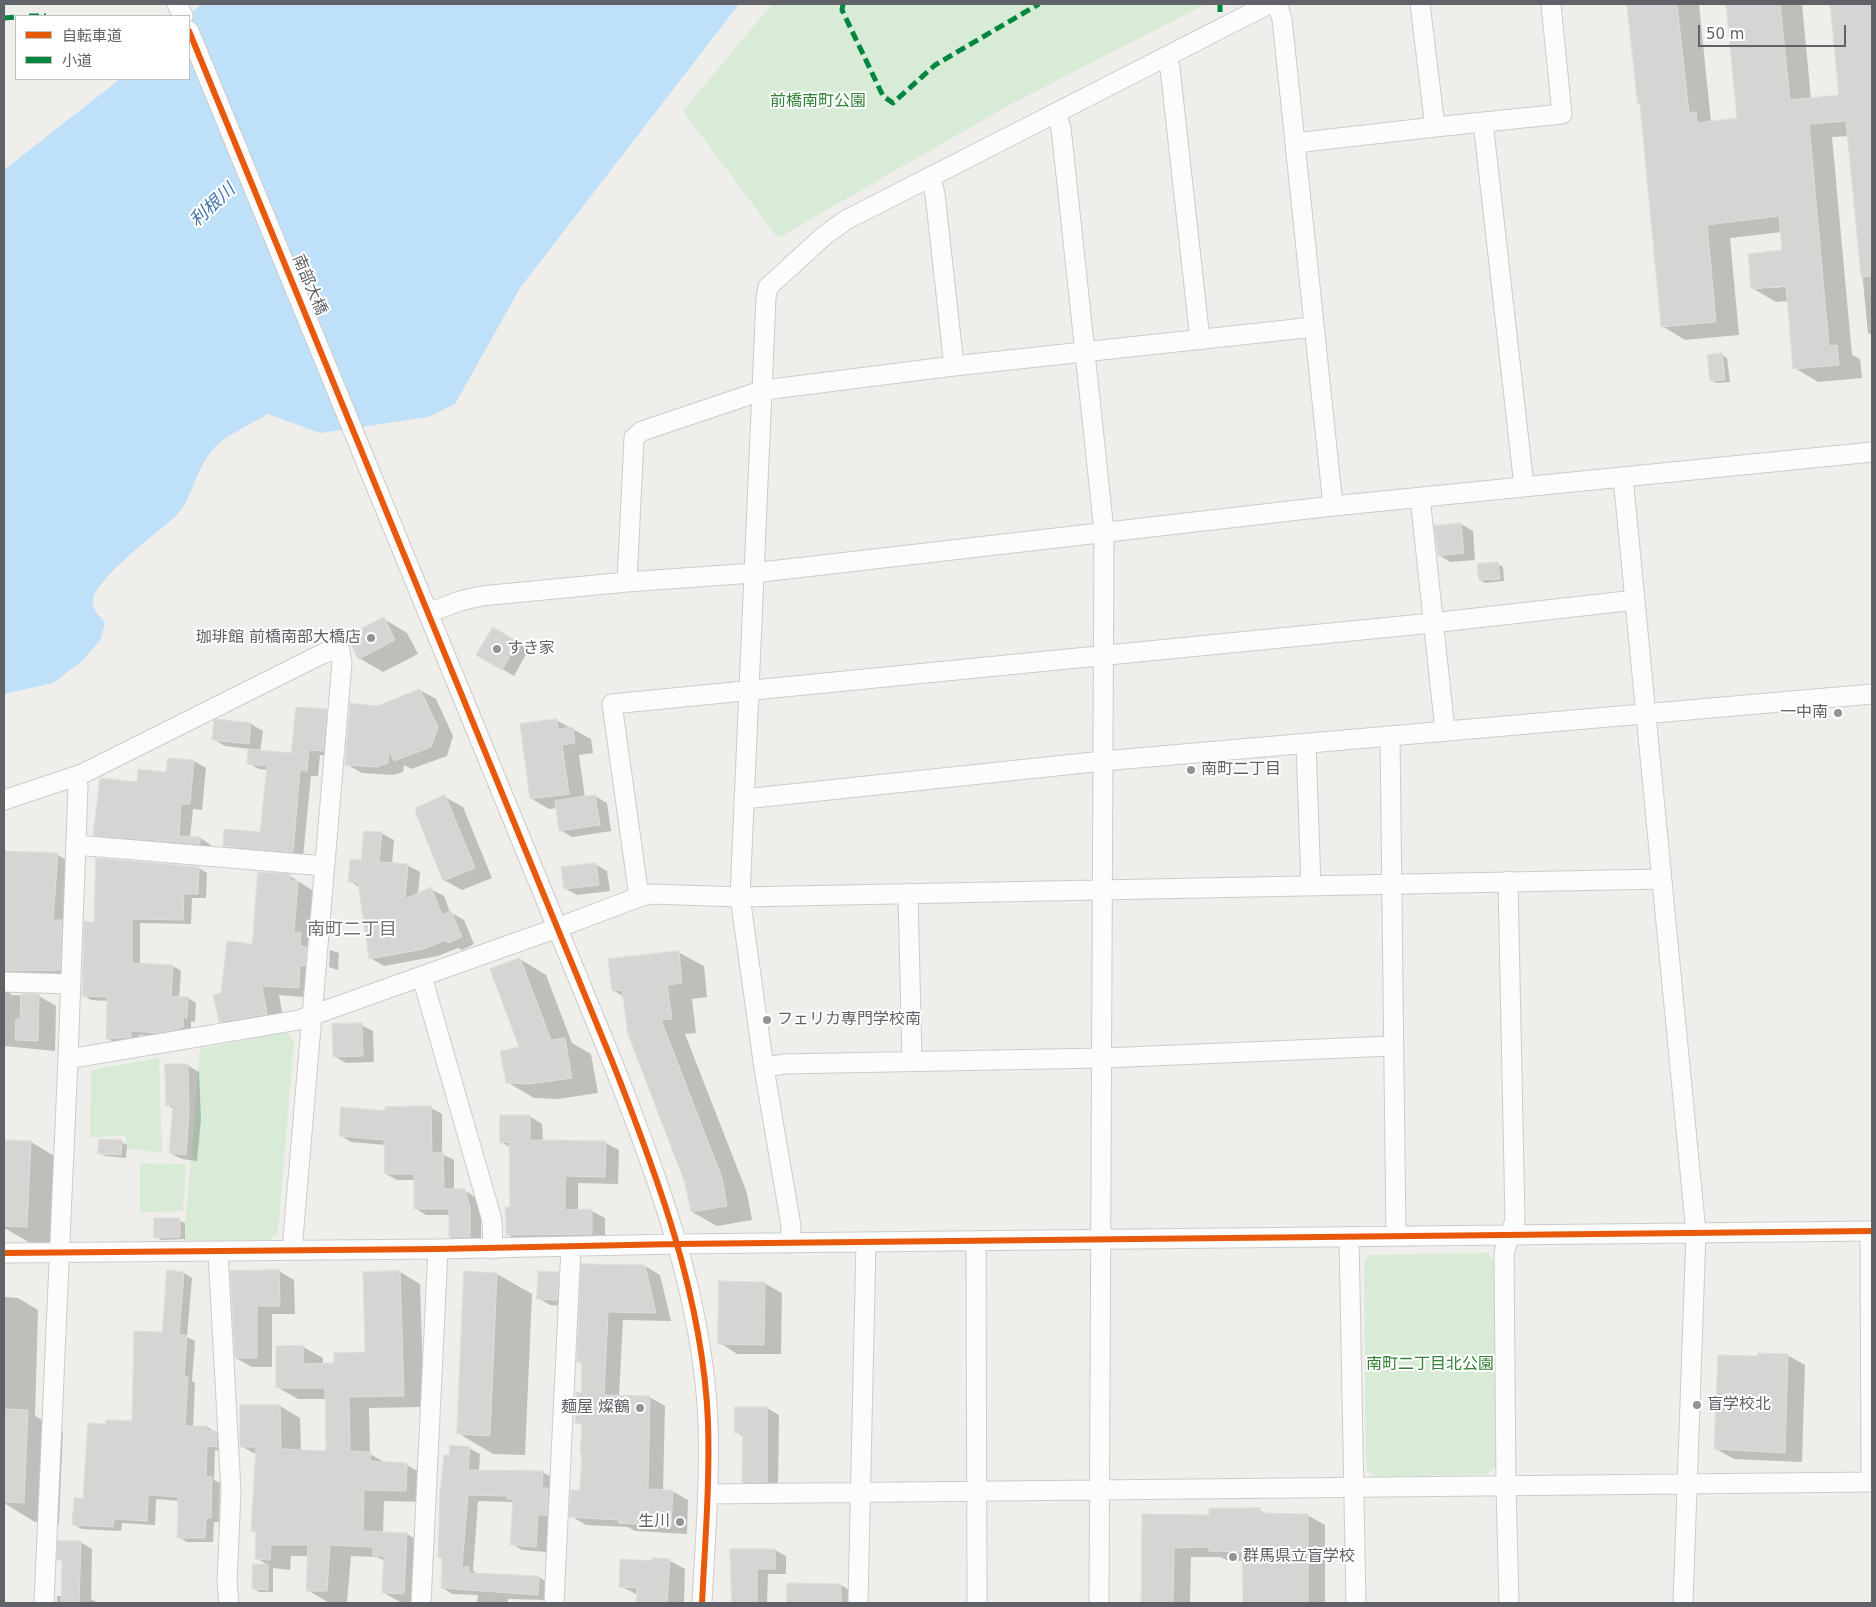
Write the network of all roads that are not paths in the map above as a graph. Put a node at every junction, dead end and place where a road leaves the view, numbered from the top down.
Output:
1 (1269, 4) edge
2 (1277, 4) edge
3 (1420, 4) edge
4 (1551, 4) edge
5 (190, 33) edge
6 (1163, 58) junction
7 (1056, 114) junction
8 (1483, 122) junction
9 (1435, 127) junction
10 (1295, 143) junction
11 (931, 178) junction
12 (1314, 327) junction
13 (1200, 340) junction
14 (1085, 351) junction
15 (954, 366) junction
16 (761, 391) junction
17 (1872, 452) edge
18 (1623, 477) junction
19 (1524, 486) junction
20 (1420, 497) junction
21 (1332, 506) junction
22 (1104, 531) junction
23 (752, 572) junction
24 (627, 582) junction
25 (1635, 600) junction
26 (428, 613) junction
27 (1432, 623) junction
28 (1104, 654) junction
29 (747, 692) junction
30 (1872, 694) edge
31 (1645, 714) junction
32 (1445, 731) junction
33 (1390, 736) junction
34 (1306, 744) junction
35 (1103, 761) junction
36 (74, 778) junction
37 (744, 798) junction
38 (4, 800) edge
39 (76, 845) junction
40 (325, 866) junction
41 (1661, 879) junction
42 (1508, 881) junction
43 (1392, 885) junction
44 (1311, 886) junction
45 (1102, 890) junction
46 (908, 893) junction
47 (639, 896) junction
48 (740, 896) junction
49 (557, 928) junction
50 (422, 977) junction
51 (4, 982) edge
52 (71, 984) junction
53 (311, 1016) junction
54 (1392, 1046) junction
55 (1102, 1058) junction
56 (68, 1059) junction
57 (912, 1062) junction
58 (764, 1068) junction
59 (1871, 1231) edge
60 (1696, 1233) junction
61 (1509, 1235) junction
62 (1396, 1236) junction
63 (1350, 1237) junction
64 (1101, 1240) junction
65 (976, 1241) junction
66 (866, 1242) junction
67 (790, 1243) junction
68 (676, 1244) junction
69 (571, 1247) junction
70 (493, 1249) junction
71 (292, 1250) junction
72 (438, 1250) junction
73 (59, 1252) junction
74 (218, 1252) junction
75 (4, 1253) edge
76 (1688, 1482) junction
77 (1872, 1482) edge
78 (1506, 1486) junction
79 (1354, 1487) junction
80 (1100, 1490) junction
81 (978, 1491) junction
82 (861, 1492) junction
83 (707, 1494) junction
84 (44, 1603) edge
85 (229, 1603) edge
86 (421, 1603) edge
87 (554, 1603) edge
88 (702, 1603) edge
89 (858, 1603) edge
90 (977, 1603) edge
91 (1099, 1603) edge
92 (1356, 1603) edge
93 (1509, 1603) edge
94 (1683, 1603) edge

1 - 6 street
2 - 10 street
3 - 9 street
4 - 8 street
5 - 26 street, 南部大橋
6 - 7 street
6 - 13 street
7 - 11 street
7 - 14 street
8 - 9 street
8 - 19 street
9 - 10 street
10 - 12 street
11 - 15 street
11 - 16 street
12 - 13 street
12 - 21 street
13 - 14 street
14 - 15 street
14 - 22 street
15 - 16 street
16 - 23 street
16 - 24 street
17 - 18 street
18 - 19 street
18 - 25 street
19 - 20 street
20 - 21 street
20 - 27 street
21 - 22 street
22 - 23 street
22 - 28 street
23 - 24 street
23 - 29 street
24 - 26 street
25 - 27 street
25 - 31 street
26 - 49 street, 南部大橋
27 - 28 street
27 - 32 street
28 - 29 street
28 - 35 street
29 - 37 street
29 - 47 street
30 - 31 street
31 - 32 street
31 - 41 street
32 - 33 street
33 - 34 street
33 - 43 street
34 - 35 street
34 - 44 street
35 - 37 street
35 - 45 street
36 - 38 street
36 - 39 street
36 - 40 street
37 - 48 street
39 - 40 street
39 - 52 street
40 - 53 street
41 - 42 street
41 - 60 street
42 - 43 street
42 - 61 street
43 - 44 street
43 - 54 street
44 - 45 street
45 - 46 street
45 - 55 street
46 - 48 street
46 - 57 street
47 - 48 street
47 - 49 street
48 - 58 street
49 - 50 street
49 - 68 street, 南部大橋
50 - 53 street
50 - 70 street
51 - 52 street
52 - 56 street
53 - 56 street
53 - 71 street
54 - 55 street
54 - 62 street
55 - 57 street
55 - 64 street
56 - 73 street
57 - 58 street
58 - 67 street
59 - 60 street
59 - 77 street
60 - 61 street
60 - 76 street
61 - 62 street
61 - 78 street
62 - 63 street
63 - 64 street
63 - 79 street
64 - 65 street
64 - 80 street
65 - 66 street
65 - 81 street
66 - 67 street
66 - 82 street
67 - 68 street
68 - 69 street
68 - 83 street, 南部大橋
69 - 70 street
69 - 87 street
70 - 72 street
71 - 72 street
71 - 74 street
72 - 86 street
73 - 74 street
73 - 75 street
73 - 84 street
74 - 85 street
76 - 77 street
76 - 78 street
76 - 94 street
78 - 79 street
78 - 93 street
79 - 80 street
79 - 92 street
80 - 81 street
80 - 91 street
81 - 82 street
81 - 90 street
82 - 83 street
82 - 89 street
83 - 88 street, 南部大橋

